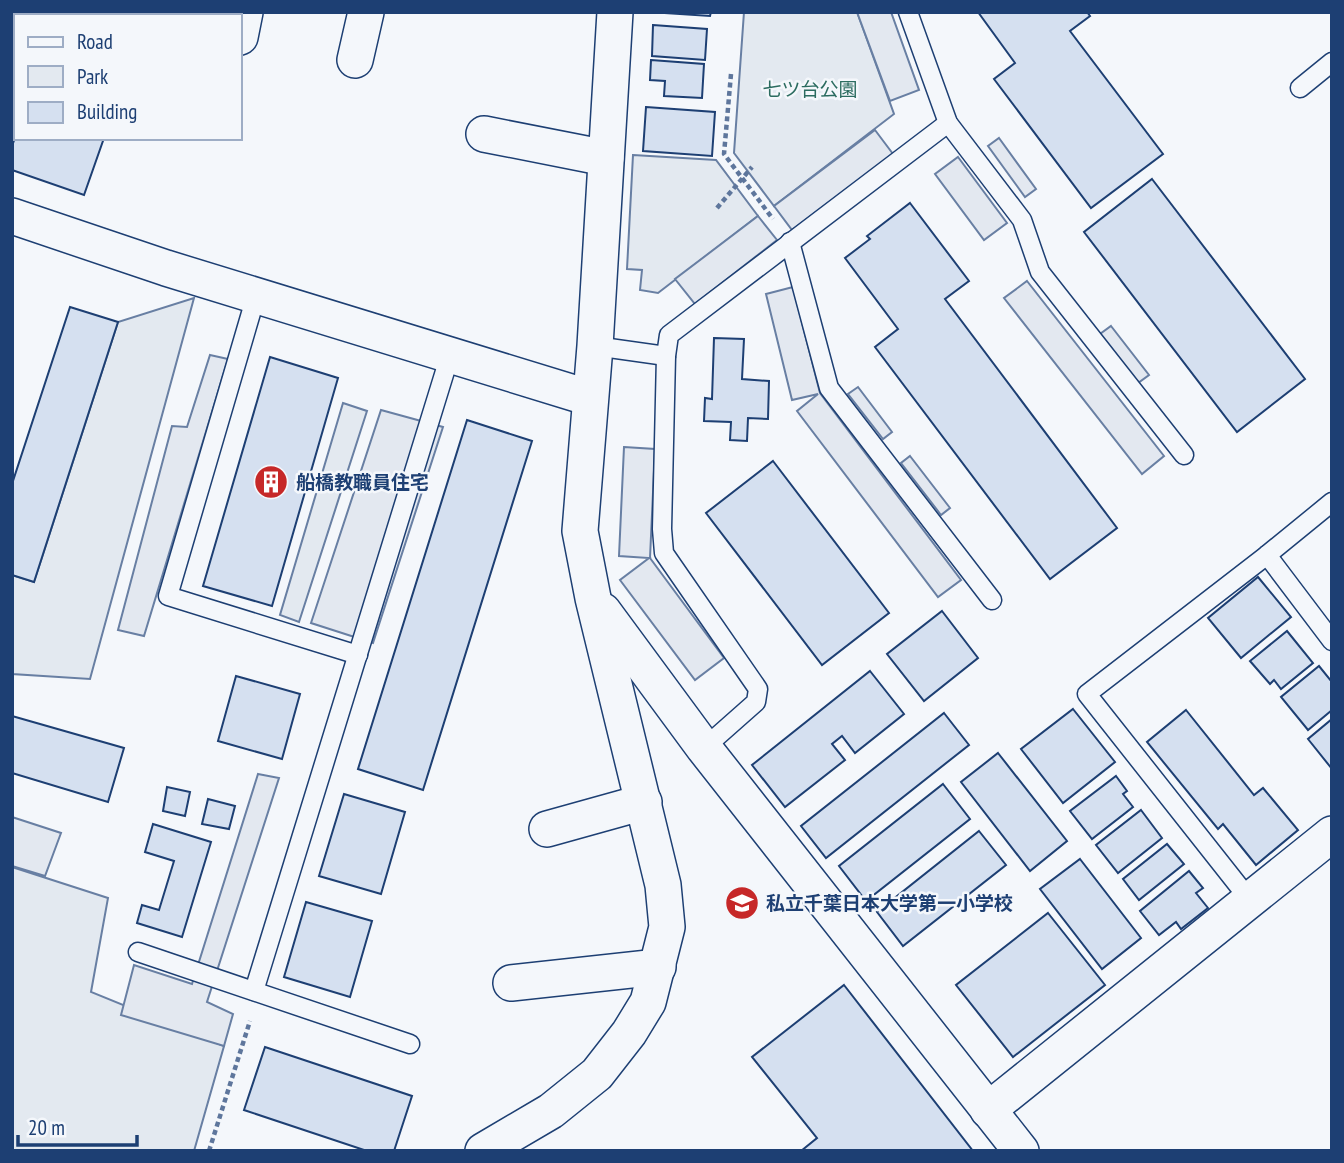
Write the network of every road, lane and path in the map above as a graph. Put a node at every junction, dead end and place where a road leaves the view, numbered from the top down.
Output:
1 (366, 12) edge
2 (615, 12) edge
3 (908, 12) edge
4 (355, 60) dead end
5 (1332, 62) edge
6 (731, 74) dead end
7 (1300, 88) dead end
8 (948, 123) junction
9 (484, 134) dead end
10 (606, 158) junction
11 (752, 167) dead end
12 (742, 179) junction
13 (717, 208) dead end
14 (12, 216) edge
15 (790, 243) junction
16 (256, 296) junction
17 (595, 346) junction
18 (450, 355) junction
19 (667, 356) junction
20 (590, 398) junction
21 (1184, 455) dead end
22 (1332, 502) edge
23 (1267, 555) junction
24 (593, 597) junction
25 (992, 600) dead end
26 (1332, 641) edge
27 (358, 655) junction
28 (704, 748) junction
29 (644, 802) junction
30 (547, 828) dead end
31 (1332, 834) edge
32 (1249, 899) junction
33 (138, 952) dead end
34 (658, 967) junction
35 (511, 984) dead end
36 (256, 992) junction
37 (410, 1044) dead end
38 (988, 1110) junction
39 (209, 1151) edge
40 (483, 1151) edge
41 (1021, 1151) edge

1 - 4 street
2 - 10 street
3 - 8 lane
5 - 7 lane
6 - 12 path
8 - 15 lane
8 - 21 lane
9 - 10 street
10 - 17 street
11 - 12 path
12 - 13 path
12 - 15 path
14 - 16 street
15 - 19 lane
15 - 25 lane
16 - 18 street
16 - 27 lane
17 - 19 lane
17 - 20 street
18 - 20 street
18 - 27 lane
19 - 28 lane
20 - 24 street
22 - 23 lane
23 - 26 lane
23 - 32 lane
24 - 28 street
24 - 29 street
27 - 36 lane
28 - 38 street
29 - 30 street
29 - 34 street
31 - 32 street
32 - 38 street
33 - 36 lane
34 - 35 street
34 - 40 street
36 - 37 lane
36 - 39 path
38 - 41 street

